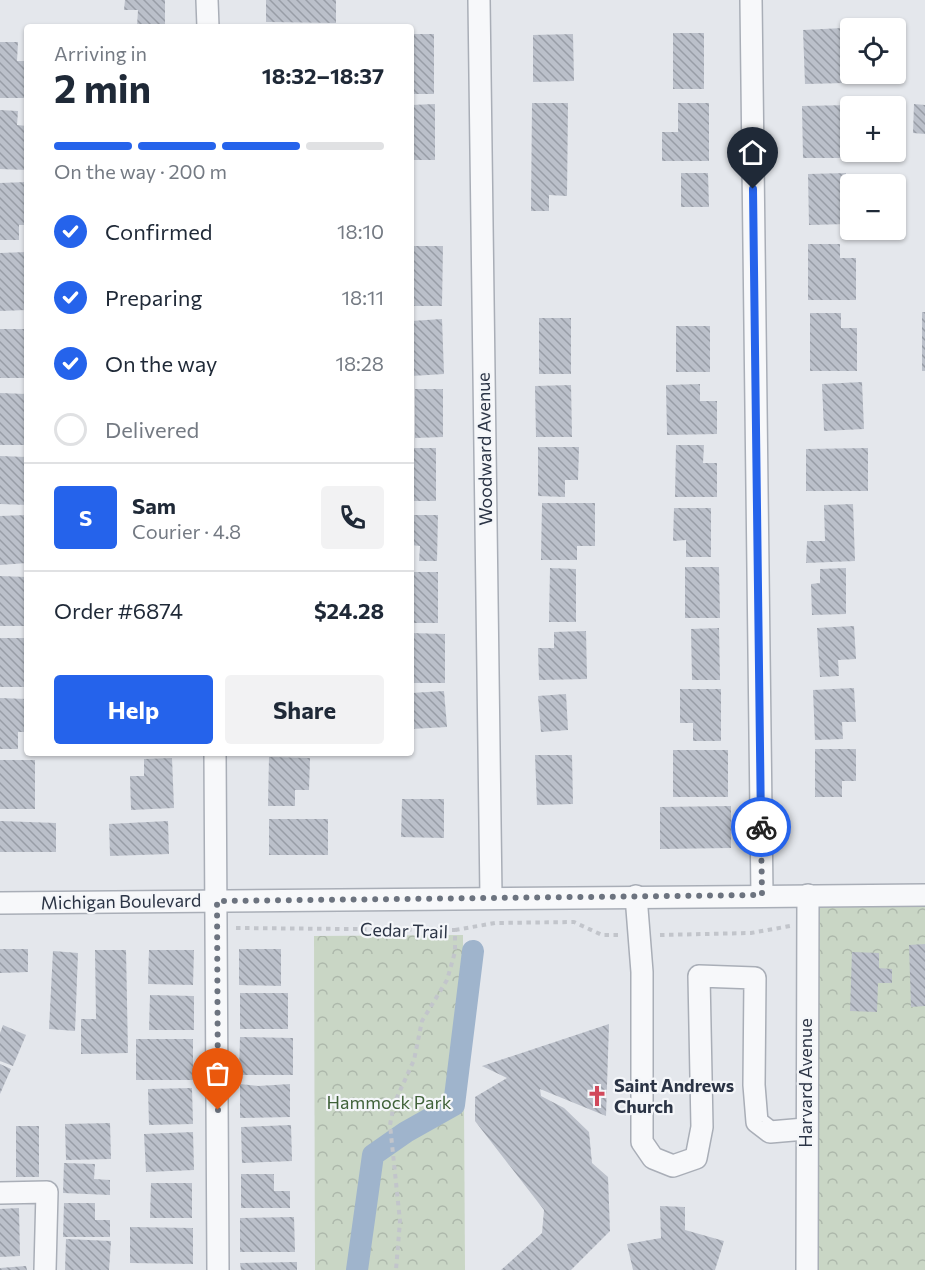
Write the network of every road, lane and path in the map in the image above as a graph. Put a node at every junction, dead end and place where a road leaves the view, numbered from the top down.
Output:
1 (207, 0) edge
2 (479, 0) edge
3 (751, 0) edge
4 (208, 24) edge
5 (215, 756) edge
6 (762, 895) junction
7 (808, 895) junction
8 (636, 896) junction
9 (925, 896) edge
10 (491, 897) junction
11 (217, 901) junction
12 (0, 903) edge
13 (808, 923) junction
14 (217, 928) junction
15 (456, 930) junction
16 (639, 936) junction
17 (806, 1130) junction
18 (0, 1193) edge
19 (45, 1270) edge
20 (218, 1270) edge
21 (396, 1270) edge
22 (807, 1270) edge

1 - 4 street
2 - 10 street, Woodward Avenue
3 - 6 street
5 - 11 street
6 - 7 street, Michigan Boulevard
6 - 8 street, Michigan Boulevard
7 - 9 street, Michigan Boulevard
7 - 13 street, Harvard Avenue
8 - 10 street, Michigan Boulevard
8 - 16 street
10 - 11 street, Michigan Boulevard
11 - 12 street, Michigan Boulevard
11 - 14 street
13 - 16 path
13 - 17 street, Harvard Avenue
14 - 15 path, Cedar Trail
14 - 20 street
15 - 16 path
15 - 21 path, Cedar Trail
16 - 17 street
17 - 22 street, Harvard Avenue
18 - 19 street

